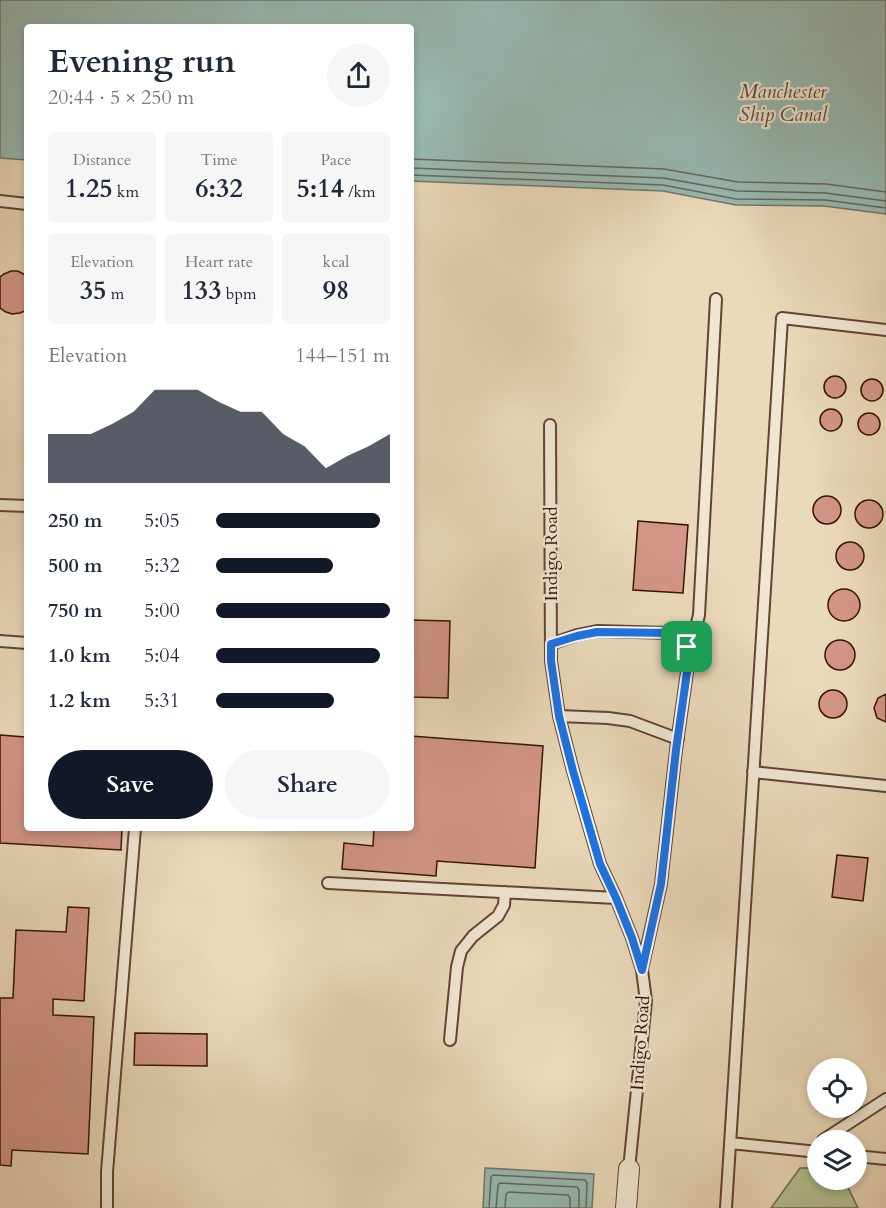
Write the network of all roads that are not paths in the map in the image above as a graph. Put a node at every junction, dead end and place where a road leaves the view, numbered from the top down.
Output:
1 (0, 201) edge
2 (24, 204) edge
3 (716, 299) dead end
4 (886, 330) edge
5 (550, 425) dead end
6 (0, 505) edge
7 (24, 506) edge
8 (0, 641) edge
9 (24, 643) edge
10 (551, 644) junction
11 (687, 647) junction
12 (559, 716) junction
13 (678, 739) junction
14 (753, 772) junction
15 (886, 786) edge
16 (135, 831) edge
17 (328, 883) dead end
18 (505, 892) junction
19 (616, 898) junction
20 (642, 970) junction
21 (450, 1040) dead end
22 (886, 1099) edge
23 (838, 1130) edge
24 (730, 1143) junction
25 (807, 1151) edge
26 (867, 1157) edge
27 (886, 1159) edge
28 (629, 1169) joint
29 (106, 1208) edge
30 (626, 1208) edge
31 (726, 1208) edge

1 - 2 lane
3 - 11 lane
4 - 14 lane
5 - 10 lane, Indigo Road
6 - 7 lane
8 - 9 lane
10 - 11 lane
10 - 12 lane, Indigo Road
11 - 13 lane
12 - 13 lane
12 - 19 lane, Indigo Road
13 - 20 lane
14 - 15 lane
14 - 24 lane
16 - 29 lane
17 - 18 lane
18 - 19 lane
18 - 21 lane
19 - 20 lane, Indigo Road
20 - 28 lane, Indigo Road
22 - 23 lane
24 - 25 lane
24 - 31 lane
26 - 27 lane
28 - 30 street, Indigo Road

